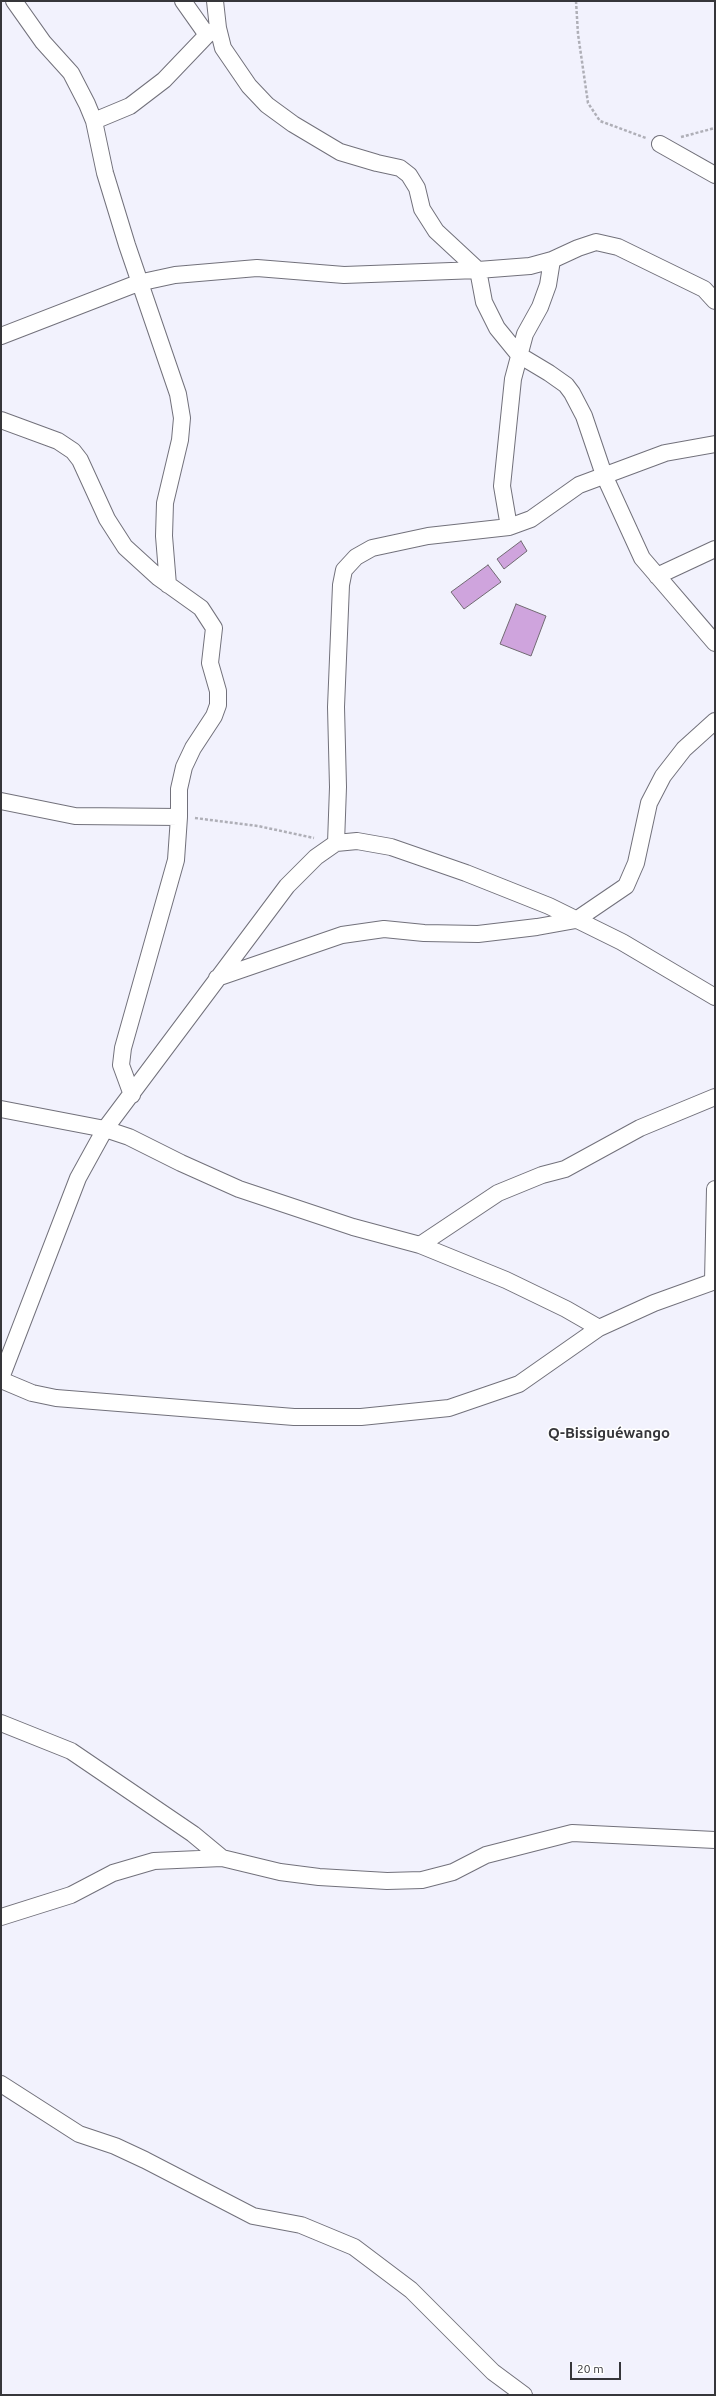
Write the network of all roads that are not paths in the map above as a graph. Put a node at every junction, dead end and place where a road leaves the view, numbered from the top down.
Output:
1 (14, 1) edge
2 (183, 1) edge
3 (215, 1) edge
4 (213, 32) junction
5 (94, 121) junction
6 (660, 144) road end
7 (715, 175) edge
8 (552, 260) junction
9 (478, 270) junction
10 (138, 283) junction
11 (715, 301) edge
12 (1, 336) edge
13 (519, 355) junction
14 (1, 420) edge
15 (715, 444) edge
16 (604, 475) junction
17 (509, 527) junction
18 (715, 549) edge
19 (656, 576) junction
20 (168, 585) junction
21 (715, 643) edge
22 (715, 721) edge
23 (1, 802) edge
24 (179, 817) junction
25 (336, 843) junction
26 (576, 920) junction
27 (217, 978) junction
28 (715, 997) edge
29 (132, 1095) junction
30 (715, 1098) edge
31 (1, 1109) edge
32 (105, 1129) junction
33 (715, 1189) edge
34 (420, 1245) junction
35 (714, 1281) edge
36 (599, 1328) junction
37 (1, 1379) edge
38 (1, 1723) edge
39 (715, 1840) edge
40 (222, 1858) junction
41 (1, 1917) edge
42 (1, 2084) edge
43 (524, 2395) edge

1 - 5 street
2 - 4 street
3 - 4 street
4 - 5 street
4 - 9 street
5 - 10 street
6 - 7 street
8 - 9 street
8 - 11 street
8 - 13 street
9 - 10 street
9 - 13 street
10 - 12 street
10 - 20 street
13 - 16 street
13 - 17 street
14 - 20 street
15 - 16 street
16 - 17 street
16 - 19 street
17 - 25 street
18 - 19 street
19 - 21 street
20 - 24 street
22 - 26 street
23 - 24 street
24 - 29 street
25 - 26 street
25 - 27 street
26 - 27 street
26 - 28 street
27 - 29 street
29 - 32 street
30 - 34 street
31 - 32 street
32 - 34 street
32 - 37 street
33 - 35 street
34 - 36 street
35 - 36 street
36 - 37 street
38 - 40 street
39 - 40 street
40 - 41 street
42 - 43 street

